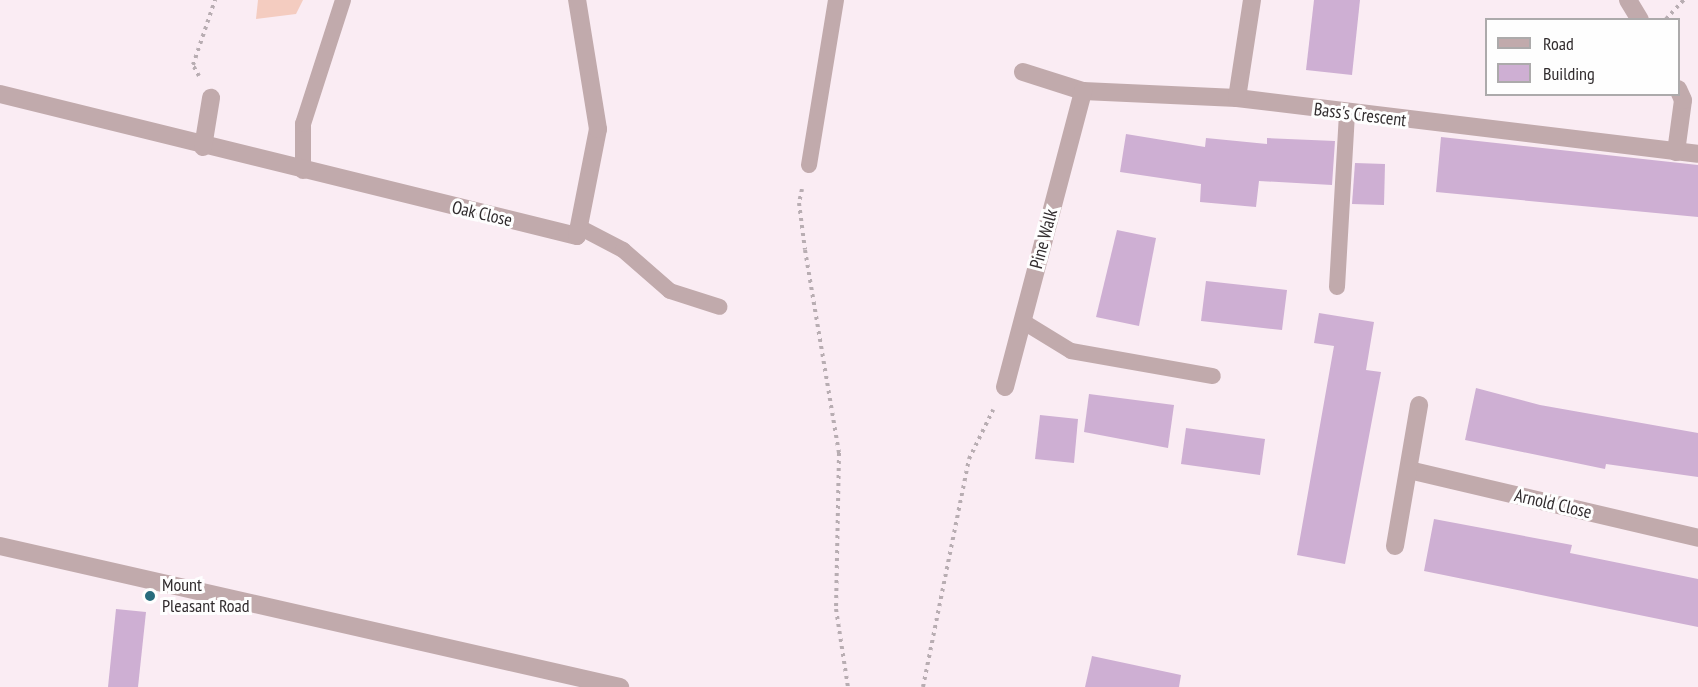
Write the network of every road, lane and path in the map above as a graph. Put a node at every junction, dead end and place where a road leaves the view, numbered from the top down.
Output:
1 (215, 0) edge
2 (343, 0) edge
3 (577, 0) edge
4 (836, 0) edge
5 (1252, 0) edge
6 (1628, 0) edge
7 (1684, 0) edge
8 (1639, 18) edge
9 (1667, 18) edge
10 (1023, 72) dead end
11 (1083, 91) junction
12 (1680, 93) edge
13 (0, 94) edge
14 (211, 98) joint
15 (1237, 98) junction
16 (1347, 114) junction
17 (203, 147) junction
18 (1676, 152) junction
19 (1698, 154) edge
20 (809, 165) joint
21 (303, 171) junction
22 (579, 227) junction
23 (1337, 287) dead end
24 (720, 307) dead end
25 (1022, 321) junction
26 (1214, 376) dead end
27 (1005, 387) joint
28 (1419, 405) dead end
29 (1409, 470) junction
30 (1698, 537) edge
31 (0, 546) edge
32 (1395, 546) dead end
33 (620, 687) edge
34 (848, 687) edge
35 (923, 687) edge

1 - 14 path
2 - 21 lane
3 - 22 street
4 - 20 lane
5 - 15 street
6 - 8 street
7 - 9 path
10 - 11 street, Bass's Crescent
11 - 15 street, Bass's Crescent
11 - 25 street, Pine Walk
12 - 18 street
13 - 17 street, Oak Close
14 - 17 street
15 - 16 street, Bass's Crescent
16 - 18 street, Bass's Crescent
16 - 23 lane
17 - 21 street, Oak Close
18 - 19 street, Bass's Crescent
20 - 34 path
21 - 22 street, Oak Close
22 - 24 lane
25 - 26 lane
25 - 27 street, Pine Walk
27 - 35 path
28 - 29 street
29 - 30 street, Arnold Close
29 - 32 street
31 - 33 street

